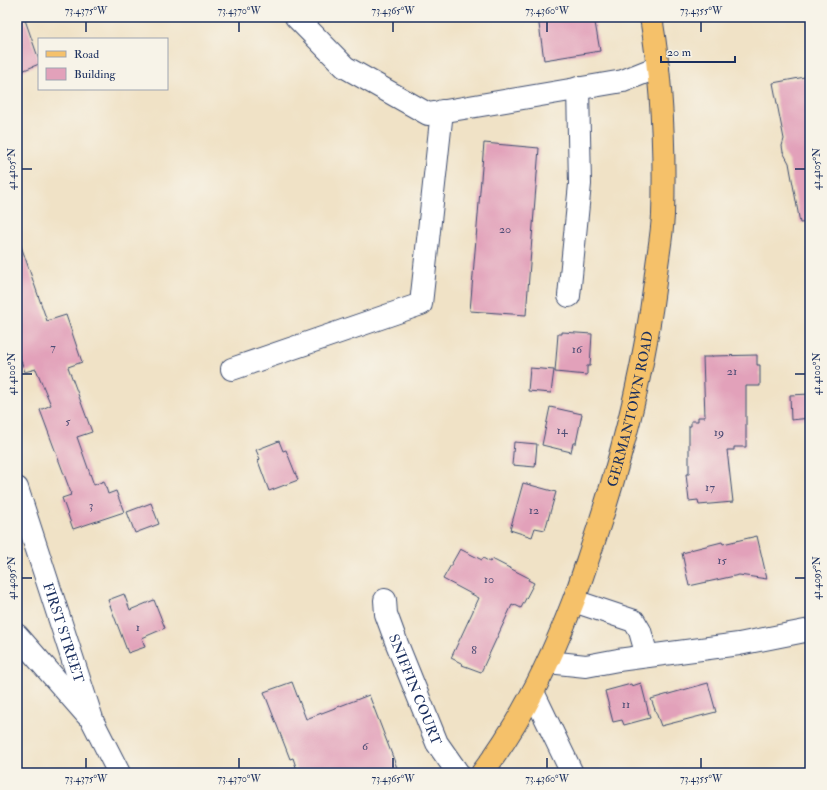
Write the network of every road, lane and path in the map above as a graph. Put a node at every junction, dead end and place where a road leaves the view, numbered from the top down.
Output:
1 (296, 17) edge
2 (651, 17) edge
3 (658, 67) junction
4 (578, 88) junction
5 (442, 111) junction
6 (569, 296) dead end
7 (232, 369) dead end
8 (17, 488) edge
9 (385, 600) dead end
10 (574, 601) junction
11 (810, 630) edge
12 (17, 635) edge
13 (647, 656) junction
14 (548, 662) junction
15 (533, 692) junction
16 (93, 722) junction
17 (118, 773) edge
18 (458, 773) edge
19 (482, 773) edge
20 (572, 773) edge

1 - 5 street
2 - 3 main road, GERMANTOWN ROAD
3 - 4 street
3 - 10 main road, GERMANTOWN ROAD
4 - 5 street
4 - 6 street
5 - 7 street
8 - 16 street, FIRST STREET
9 - 18 street, SNIFFIN COURT
10 - 13 street
10 - 14 main road, GERMANTOWN ROAD
11 - 13 street
12 - 16 street
13 - 14 street
14 - 15 main road, GERMANTOWN ROAD
15 - 19 main road, GERMANTOWN ROAD
15 - 20 street
16 - 17 street, FIRST STREET

